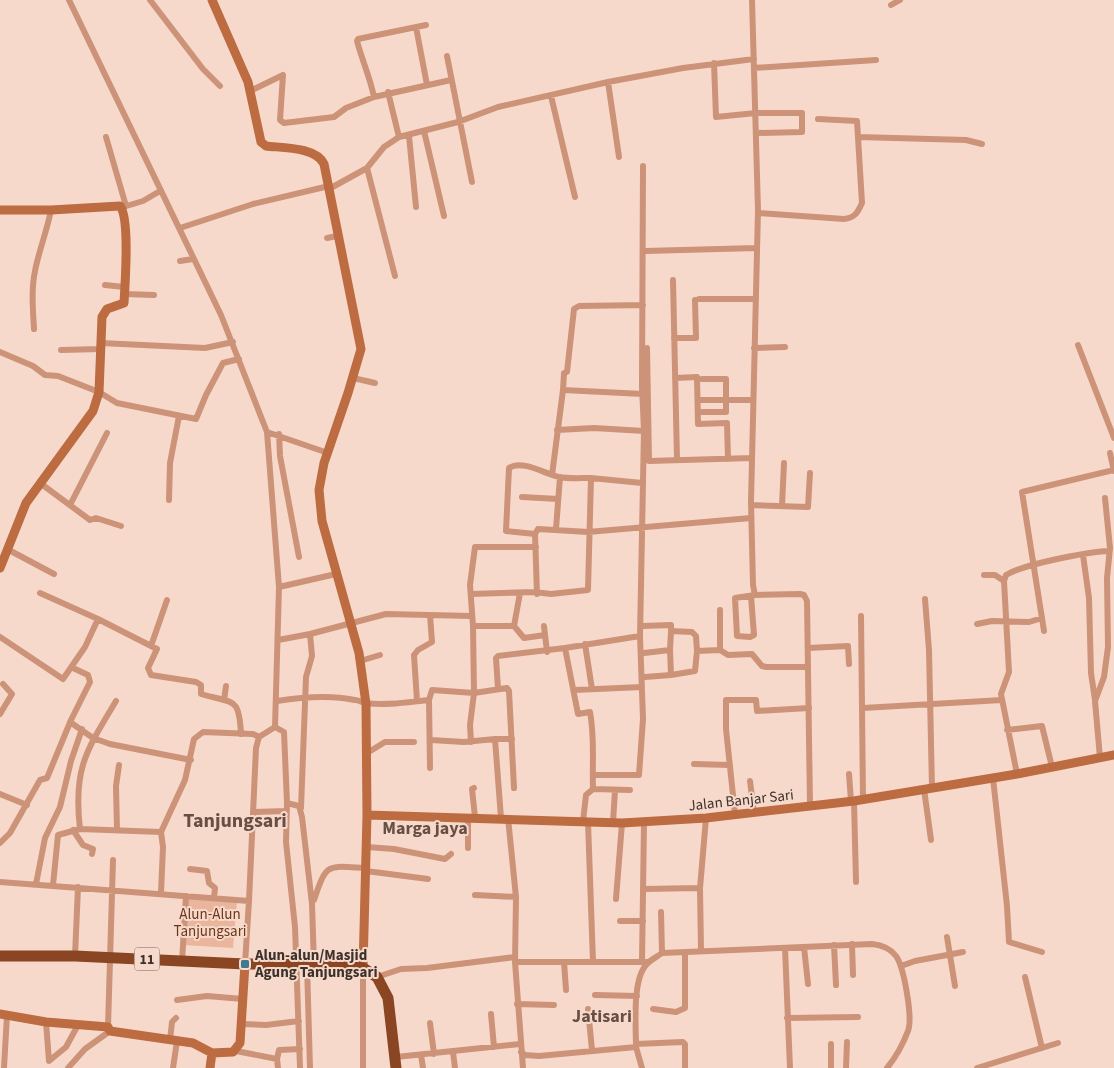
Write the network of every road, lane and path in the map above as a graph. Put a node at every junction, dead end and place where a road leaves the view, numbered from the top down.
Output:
1 (69, 0) edge
2 (150, 0) edge
3 (212, 0) edge
4 (752, 0) edge
5 (900, 0) edge
6 (891, 5) dead end
7 (426, 25) dead end
8 (416, 27) junction
9 (447, 56) dead end
10 (754, 59) junction
11 (876, 60) dead end
12 (714, 64) junction
13 (754, 68) junction
14 (451, 80) junction
15 (608, 82) junction
16 (427, 85) junction
17 (220, 86) dead end
18 (250, 91) junction
19 (388, 92) junction
20 (551, 96) junction
21 (374, 97) junction
22 (756, 113) junction
23 (818, 119) dead end
24 (458, 122) junction
25 (424, 131) junction
26 (757, 133) junction
27 (409, 136) junction
28 (106, 137) dead end
29 (858, 137) junction
30 (399, 138) junction
31 (982, 144) dead end
32 (619, 157) dead end
33 (643, 166) dead end
34 (367, 168) junction
35 (472, 182) dead end
36 (329, 188) junction
37 (160, 191) junction
38 (575, 197) dead end
39 (124, 207) junction
40 (416, 207) dead end
41 (0, 210) edge
42 (51, 210) junction
43 (758, 213) junction
44 (444, 216) dead end
45 (180, 228) junction
46 (337, 236) junction
47 (328, 238) dead end
48 (757, 248) junction
49 (644, 251) junction
50 (193, 259) junction
51 (180, 261) dead end
52 (395, 276) dead end
53 (673, 280) dead end
54 (106, 285) dead end
55 (124, 290) junction
56 (154, 295) dead end
57 (756, 299) junction
58 (643, 305) junction
59 (646, 319) dead end
60 (34, 329) dead end
61 (674, 338) junction
62 (233, 342) junction
63 (1078, 345) dead end
64 (101, 346) junction
65 (785, 347) dead end
66 (754, 348) junction
67 (61, 350) dead end
68 (0, 352) edge
69 (240, 359) junction
70 (353, 378) junction
71 (675, 378) junction
72 (702, 379) dead end
73 (375, 383) dead end
74 (562, 390) junction
75 (99, 392) junction
76 (643, 394) junction
77 (702, 400) dead end
78 (726, 400) junction
79 (754, 400) junction
80 (702, 412) dead end
81 (178, 416) junction
82 (1112, 426) edge
83 (557, 430) junction
84 (644, 430) junction
85 (267, 432) junction
86 (107, 433) dead end
87 (279, 434) junction
88 (1114, 438) edge
89 (328, 453) junction
90 (1110, 453) dead end
91 (752, 458) junction
92 (728, 459) junction
93 (677, 460) junction
94 (784, 463) dead end
95 (1114, 470) edge
96 (810, 473) dead end
97 (552, 475) junction
98 (560, 477) junction
99 (592, 478) junction
100 (40, 483) junction
101 (642, 483) junction
102 (522, 497) dead end
103 (1105, 498) dead end
104 (558, 499) junction
105 (169, 500) dead end
106 (751, 505) junction
107 (70, 506) junction
108 (782, 506) junction
109 (751, 518) junction
110 (121, 526) dead end
111 (642, 528) junction
112 (556, 529) junction
113 (588, 532) junction
114 (535, 534) junction
115 (536, 547) junction
116 (7, 549) junction
117 (1111, 549) edge
118 (1083, 555) junction
119 (299, 557) dead end
120 (1034, 566) junction
121 (0, 568) edge
122 (54, 574) dead end
123 (336, 574) junction
124 (984, 576) dead end
125 (1004, 581) junction
126 (279, 587) junction
127 (40, 593) dead end
128 (520, 593) junction
129 (470, 594) junction
130 (537, 594) junction
131 (753, 595) junction
132 (925, 599) dead end
133 (167, 600) dead end
134 (720, 610) dead end
135 (430, 615) junction
136 (472, 616) junction
137 (861, 616) dead end
138 (1042, 618) junction
139 (98, 619) junction
140 (1006, 621) junction
141 (350, 624) junction
142 (977, 624) dead end
143 (474, 626) junction
144 (514, 626) junction
145 (544, 626) dead end
146 (643, 626) dead end
147 (671, 631) junction
148 (1044, 631) dead end
149 (310, 634) junction
150 (545, 635) junction
151 (640, 636) junction
152 (0, 638) edge
153 (278, 640) junction
154 (585, 644) junction
155 (862, 645) junction
156 (151, 646) junction
157 (848, 646) junction
158 (565, 648) junction
159 (808, 648) junction
160 (670, 650) junction
161 (720, 650) junction
162 (547, 652) junction
163 (697, 652) junction
164 (644, 653) dead end
165 (380, 655) dead end
166 (360, 661) junction
167 (849, 664) dead end
168 (808, 667) junction
169 (72, 668) junction
170 (671, 675) junction
171 (645, 677) dead end
172 (3, 684) dead end
173 (226, 686) dead end
174 (642, 687) junction
175 (498, 689) junction
176 (592, 689) junction
177 (574, 690) junction
178 (474, 693) junction
179 (306, 698) junction
180 (224, 700) junction
181 (277, 700) junction
182 (429, 700) junction
183 (1002, 700) junction
184 (116, 701) dead end
185 (1095, 701) junction
186 (417, 702) junction
187 (366, 704) junction
188 (928, 704) junction
189 (809, 708) junction
190 (863, 708) junction
191 (0, 714) edge
192 (70, 722) junction
193 (275, 726) junction
194 (82, 729) junction
195 (1007, 730) junction
196 (241, 734) junction
197 (259, 737) junction
198 (93, 738) junction
199 (495, 739) junction
200 (512, 739) junction
201 (431, 740) junction
202 (414, 742) dead end
203 (471, 742) junction
204 (367, 753) junction
205 (1114, 755) edge
206 (1100, 758) junction
207 (191, 760) junction
208 (694, 764) dead end
209 (119, 765) dead end
210 (730, 765) junction
211 (1052, 767) junction
212 (430, 768) dead end
213 (849, 774) dead end
214 (1017, 774) junction
215 (593, 775) junction
216 (993, 778) junction
217 (750, 781) dead end
218 (474, 788) dead end
219 (514, 788) dead end
220 (928, 788) junction
221 (593, 789) junction
222 (615, 790) junction
223 (630, 790) dead end
224 (0, 794) edge
225 (856, 801) junction
226 (287, 803) junction
227 (26, 805) junction
228 (810, 806) junction
229 (300, 808) junction
230 (286, 811) junction
231 (254, 812) junction
232 (754, 813) junction
233 (735, 814) junction
234 (367, 815) junction
235 (471, 817) junction
236 (504, 818) junction
237 (706, 818) junction
238 (586, 822) junction
239 (618, 823) junction
240 (644, 823) junction
241 (76, 829) junction
242 (117, 830) junction
243 (161, 832) junction
244 (931, 840) dead end
245 (0, 843) edge
246 (367, 847) junction
247 (468, 848) dead end
248 (92, 854) dead end
249 (451, 854) dead end
250 (113, 860) dead end
251 (190, 869) dead end
252 (366, 870) junction
253 (428, 879) dead end
254 (0, 882) edge
255 (856, 882) dead end
256 (36, 884) junction
257 (53, 885) junction
258 (78, 887) junction
259 (700, 888) junction
260 (113, 889) junction
261 (643, 889) junction
262 (161, 893) junction
263 (475, 895) dead end
264 (186, 896) junction
265 (516, 897) junction
266 (214, 898) junction
267 (616, 899) dead end
268 (249, 901) junction
269 (312, 904) junction
270 (661, 912) dead end
271 (620, 921) dead end
272 (643, 921) junction
273 (947, 937) dead end
274 (852, 944) junction
275 (834, 945) junction
276 (804, 947) junction
277 (785, 948) junction
278 (701, 950) junction
279 (685, 952) junction
280 (963, 952) dead end
281 (1042, 952) dead end
282 (662, 953) junction
283 (951, 955) junction
284 (0, 956) edge
285 (76, 956) junction
286 (110, 958) junction
287 (515, 959) junction
288 (182, 962) junction
289 (564, 962) junction
290 (593, 962) junction
291 (645, 962) junction
292 (245, 964) junction
293 (303, 965) junction
294 (901, 966) junction
295 (363, 968) junction
296 (854, 976) dead end
297 (377, 977) junction
298 (1026, 977) dead end
299 (808, 984) dead end
300 (836, 985) dead end
301 (955, 986) dead end
302 (566, 990) dead end
303 (595, 995) dead end
304 (637, 996) junction
305 (243, 999) junction
306 (177, 1000) dead end
307 (517, 1004) junction
308 (554, 1005) dead end
309 (588, 1009) dead end
310 (653, 1009) dead end
311 (491, 1014) dead end
312 (3, 1015) edge
313 (858, 1017) dead end
314 (176, 1018) dead end
315 (788, 1018) junction
316 (299, 1021) junction
317 (46, 1022) junction
318 (430, 1022) dead end
319 (242, 1024) junction
320 (78, 1025) junction
321 (109, 1029) junction
322 (174, 1040) junction
323 (847, 1042) dead end
324 (1058, 1043) dead end
325 (520, 1044) junction
326 (831, 1044) dead end
327 (494, 1046) junction
328 (636, 1046) junction
329 (1042, 1048) junction
330 (300, 1049) junction
331 (592, 1050) junction
332 (236, 1051) junction
333 (453, 1052) junction
334 (521, 1052) junction
335 (212, 1053) junction
336 (434, 1054) junction
337 (421, 1055) junction
338 (277, 1059) junction
339 (396, 1063) edge
340 (4, 1068) edge
341 (68, 1068) edge
342 (173, 1068) edge
343 (210, 1068) edge
344 (278, 1068) edge
345 (300, 1068) edge
346 (310, 1068) edge
347 (363, 1068) edge
348 (423, 1068) edge
349 (456, 1068) edge
350 (523, 1068) edge
351 (642, 1068) edge
352 (685, 1068) edge
353 (790, 1068) edge
354 (831, 1068) edge
355 (846, 1068) edge
356 (888, 1068) edge
357 (977, 1068) edge

1 - 37 street
2 - 17 street
3 - 18 street
4 - 10 street
5 - 6 street
7 - 8 street
8 - 16 street
8 - 21 street
9 - 14 street
10 - 12 street
10 - 13 street
11 - 13 street
12 - 15 street
12 - 22 street
13 - 22 street
14 - 16 street
14 - 24 street
15 - 20 street
15 - 32 street
16 - 19 street
18 - 21 street
18 - 36 street
19 - 21 street
19 - 30 street
20 - 24 street
20 - 38 street
22 - 26 street
22 - 26 street
23 - 29 street
24 - 25 street
24 - 35 street
25 - 27 street
25 - 44 street
26 - 43 street
27 - 30 street
27 - 40 street
28 - 39 street
29 - 31 street
29 - 43 street
30 - 34 street
33 - 49 street
34 - 36 street
34 - 52 street
36 - 45 street
36 - 46 street
37 - 39 street
37 - 45 street
39 - 42 street
39 - 55 street
41 - 42 street
42 - 60 street
43 - 48 street
45 - 50 street
46 - 47 street
46 - 70 street
48 - 49 street
48 - 57 street
49 - 58 street
50 - 51 street
50 - 62 street
53 - 61 street
54 - 55 street
55 - 56 street
55 - 64 street
57 - 61 street
57 - 66 street
58 - 74 street
58 - 76 street
59 - 93 street
61 - 71 street
62 - 64 street
62 - 69 street
63 - 82 street
64 - 67 street
64 - 75 street
65 - 66 street
66 - 79 street
68 - 75 street
69 - 81 street
69 - 85 street
70 - 73 street
70 - 89 street
71 - 92 street
71 - 93 street
72 - 78 street
74 - 76 street
74 - 83 street
75 - 81 street
75 - 100 street
76 - 84 street
77 - 78 street
78 - 79 street
78 - 80 street
79 - 91 street
81 - 105 street
82 - 88 street
83 - 84 street
83 - 97 street
84 - 101 street
85 - 87 street
85 - 126 street
86 - 107 street
87 - 89 street
87 - 119 street
89 - 123 street
90 - 95 street
91 - 92 street
91 - 106 street
92 - 93 street
94 - 108 street
95 - 120 street
96 - 108 street
97 - 98 street
97 - 114 street
98 - 99 street
98 - 104 street
99 - 101 street
99 - 113 street
100 - 107 street
100 - 116 street
101 - 111 street
102 - 104 street
103 - 117 street
104 - 112 street
106 - 108 street
106 - 109 street
107 - 110 street
109 - 111 street
109 - 131 street
111 - 113 street
111 - 151 street
112 - 113 street
112 - 114 street
113 - 130 street
114 - 115 street
115 - 129 street
115 - 130 street
116 - 121 street
116 - 122 street
117 - 118 street
117 - 185 street
118 - 120 street
118 - 185 street
120 - 125 street
120 - 138 street
123 - 126 street
123 - 141 street
124 - 125 street
125 - 140 street
126 - 153 street
127 - 139 street
128 - 129 street
128 - 130 street
128 - 144 street
129 - 136 street
131 - 131 street
131 - 159 street
132 - 188 street
133 - 156 street
134 - 161 street
135 - 136 street
135 - 141 street
135 - 186 street
136 - 143 street
137 - 155 street
138 - 140 street
138 - 148 street
139 - 156 street
139 - 169 street
140 - 142 street
140 - 183 street
141 - 149 street
141 - 166 street
143 - 144 street
143 - 178 street
144 - 150 street
145 - 150 street
146 - 147 street
147 - 160 street
147 - 163 street
149 - 153 street
149 - 179 street
150 - 162 street
151 - 154 street
151 - 174 street
152 - 169 street
153 - 181 street
154 - 158 street
154 - 176 street
155 - 157 street
155 - 190 street
156 - 180 street
157 - 159 street
157 - 167 street
158 - 162 street
158 - 177 street
159 - 168 street
160 - 164 street
160 - 170 street
161 - 163 street
161 - 168 street
162 - 175 street
163 - 170 street
165 - 166 street
166 - 187 street
168 - 189 street
169 - 192 street
170 - 171 street
172 - 191 street
173 - 180 street
174 - 176 street
174 - 215 street
175 - 178 street
175 - 200 street
176 - 177 street
177 - 215 street
178 - 182 street
178 - 203 street
179 - 181 street
179 - 187 street
179 - 229 street
180 - 196 street
181 - 193 street
182 - 186 street
182 - 201 street
183 - 188 street
183 - 195 street
184 - 198 street
185 - 206 street
186 - 187 street
187 - 204 street
188 - 190 street
188 - 220 street
189 - 210 street
189 - 228 street
190 - 225 street
192 - 194 street
192 - 227 street
193 - 197 street
193 - 226 street
194 - 198 street
194 - 256 street
195 - 211 street
195 - 214 street
196 - 197 street
196 - 207 street
197 - 231 street
198 - 207 street
198 - 241 street
199 - 200 street
199 - 203 street
199 - 236 street
200 - 219 street
201 - 203 street
201 - 212 street
202 - 204 street
204 - 234 street
205 - 206 street, Jalan Banjar Sari
206 - 211 street, Jalan Banjar Sari
207 - 243 street
208 - 210 street
209 - 242 street
210 - 233 street
211 - 214 street, Jalan Banjar Sari
213 - 225 street
214 - 216 street, Jalan Banjar Sari
215 - 221 street
216 - 220 street, Jalan Banjar Sari
216 - 281 street
217 - 232 street
218 - 235 street
220 - 225 street, Jalan Banjar Sari
220 - 244 street
221 - 222 street
221 - 238 street
222 - 223 street
222 - 239 street
224 - 227 street
225 - 228 street, Jalan Banjar Sari
225 - 255 street
226 - 229 street
226 - 230 street
227 - 245 street
228 - 232 street, Jalan Banjar Sari
229 - 269 street
230 - 231 street
230 - 316 street
231 - 268 street
232 - 233 street, Jalan Banjar Sari
233 - 237 street, Jalan Banjar Sari
234 - 235 street, Jalan Banjar Sari
234 - 246 street
235 - 236 street, Jalan Banjar Sari
235 - 247 street
236 - 238 street, Jalan Banjar Sari
236 - 265 street
237 - 240 street, Jalan Banjar Sari
237 - 259 street
238 - 239 street, Jalan Banjar Sari
238 - 290 street
239 - 240 street, Jalan Banjar Sari
239 - 267 street
240 - 261 street
241 - 242 street
241 - 248 street
241 - 257 street
242 - 243 street
243 - 262 street
246 - 249 street
246 - 252 street
250 - 260 street
251 - 266 street
252 - 253 street
252 - 269 street
252 - 295 street
254 - 256 street
256 - 257 street
257 - 258 street
258 - 260 street
258 - 285 street
259 - 261 street
259 - 278 street
260 - 262 street
260 - 286 street
261 - 272 street
262 - 264 street
263 - 265 street
264 - 266 street
264 - 288 street
265 - 287 street
266 - 268 street
268 - 292 street
269 - 293 street
270 - 282 street
271 - 272 street
272 - 291 street
273 - 283 street
274 - 275 street
274 - 294 street
274 - 296 street
275 - 276 street
275 - 300 street
276 - 277 street
276 - 299 street
277 - 278 street
277 - 315 street
278 - 279 street
279 - 282 street
279 - 310 street
280 - 283 street
282 - 291 street
283 - 294 street
283 - 301 street
284 - 285 highway, 11
285 - 286 highway, 11
286 - 288 highway, 11
286 - 321 street
287 - 289 street
287 - 297 street
287 - 307 street
288 - 292 highway, 11
289 - 290 street
289 - 302 street
290 - 291 street
291 - 304 street
292 - 293 highway, 11
292 - 305 street
293 - 295 highway, 11
293 - 346 street
294 - 356 street
295 - 297 highway, 11
295 - 347 street
297 - 339 highway
298 - 329 street
303 - 304 street
304 - 328 street
305 - 306 street
305 - 319 street
307 - 308 street
307 - 325 street
309 - 331 street
311 - 327 street
312 - 317 street
312 - 340 street
313 - 315 street
314 - 322 street
315 - 353 street
316 - 319 street
316 - 330 street
317 - 320 street
317 - 320 street
318 - 336 street
319 - 332 street
320 - 321 street
321 - 322 street
321 - 341 street
322 - 335 street
322 - 342 street
323 - 355 street
324 - 329 street
325 - 327 street
325 - 334 street
326 - 354 street
327 - 333 street
328 - 331 street
328 - 351 street
328 - 352 street
329 - 357 street
330 - 338 street
330 - 345 street
331 - 334 street
332 - 335 street
332 - 338 street
333 - 336 street
333 - 349 street
334 - 350 street
335 - 343 street
336 - 337 street
337 - 339 street
337 - 348 street
338 - 344 street

